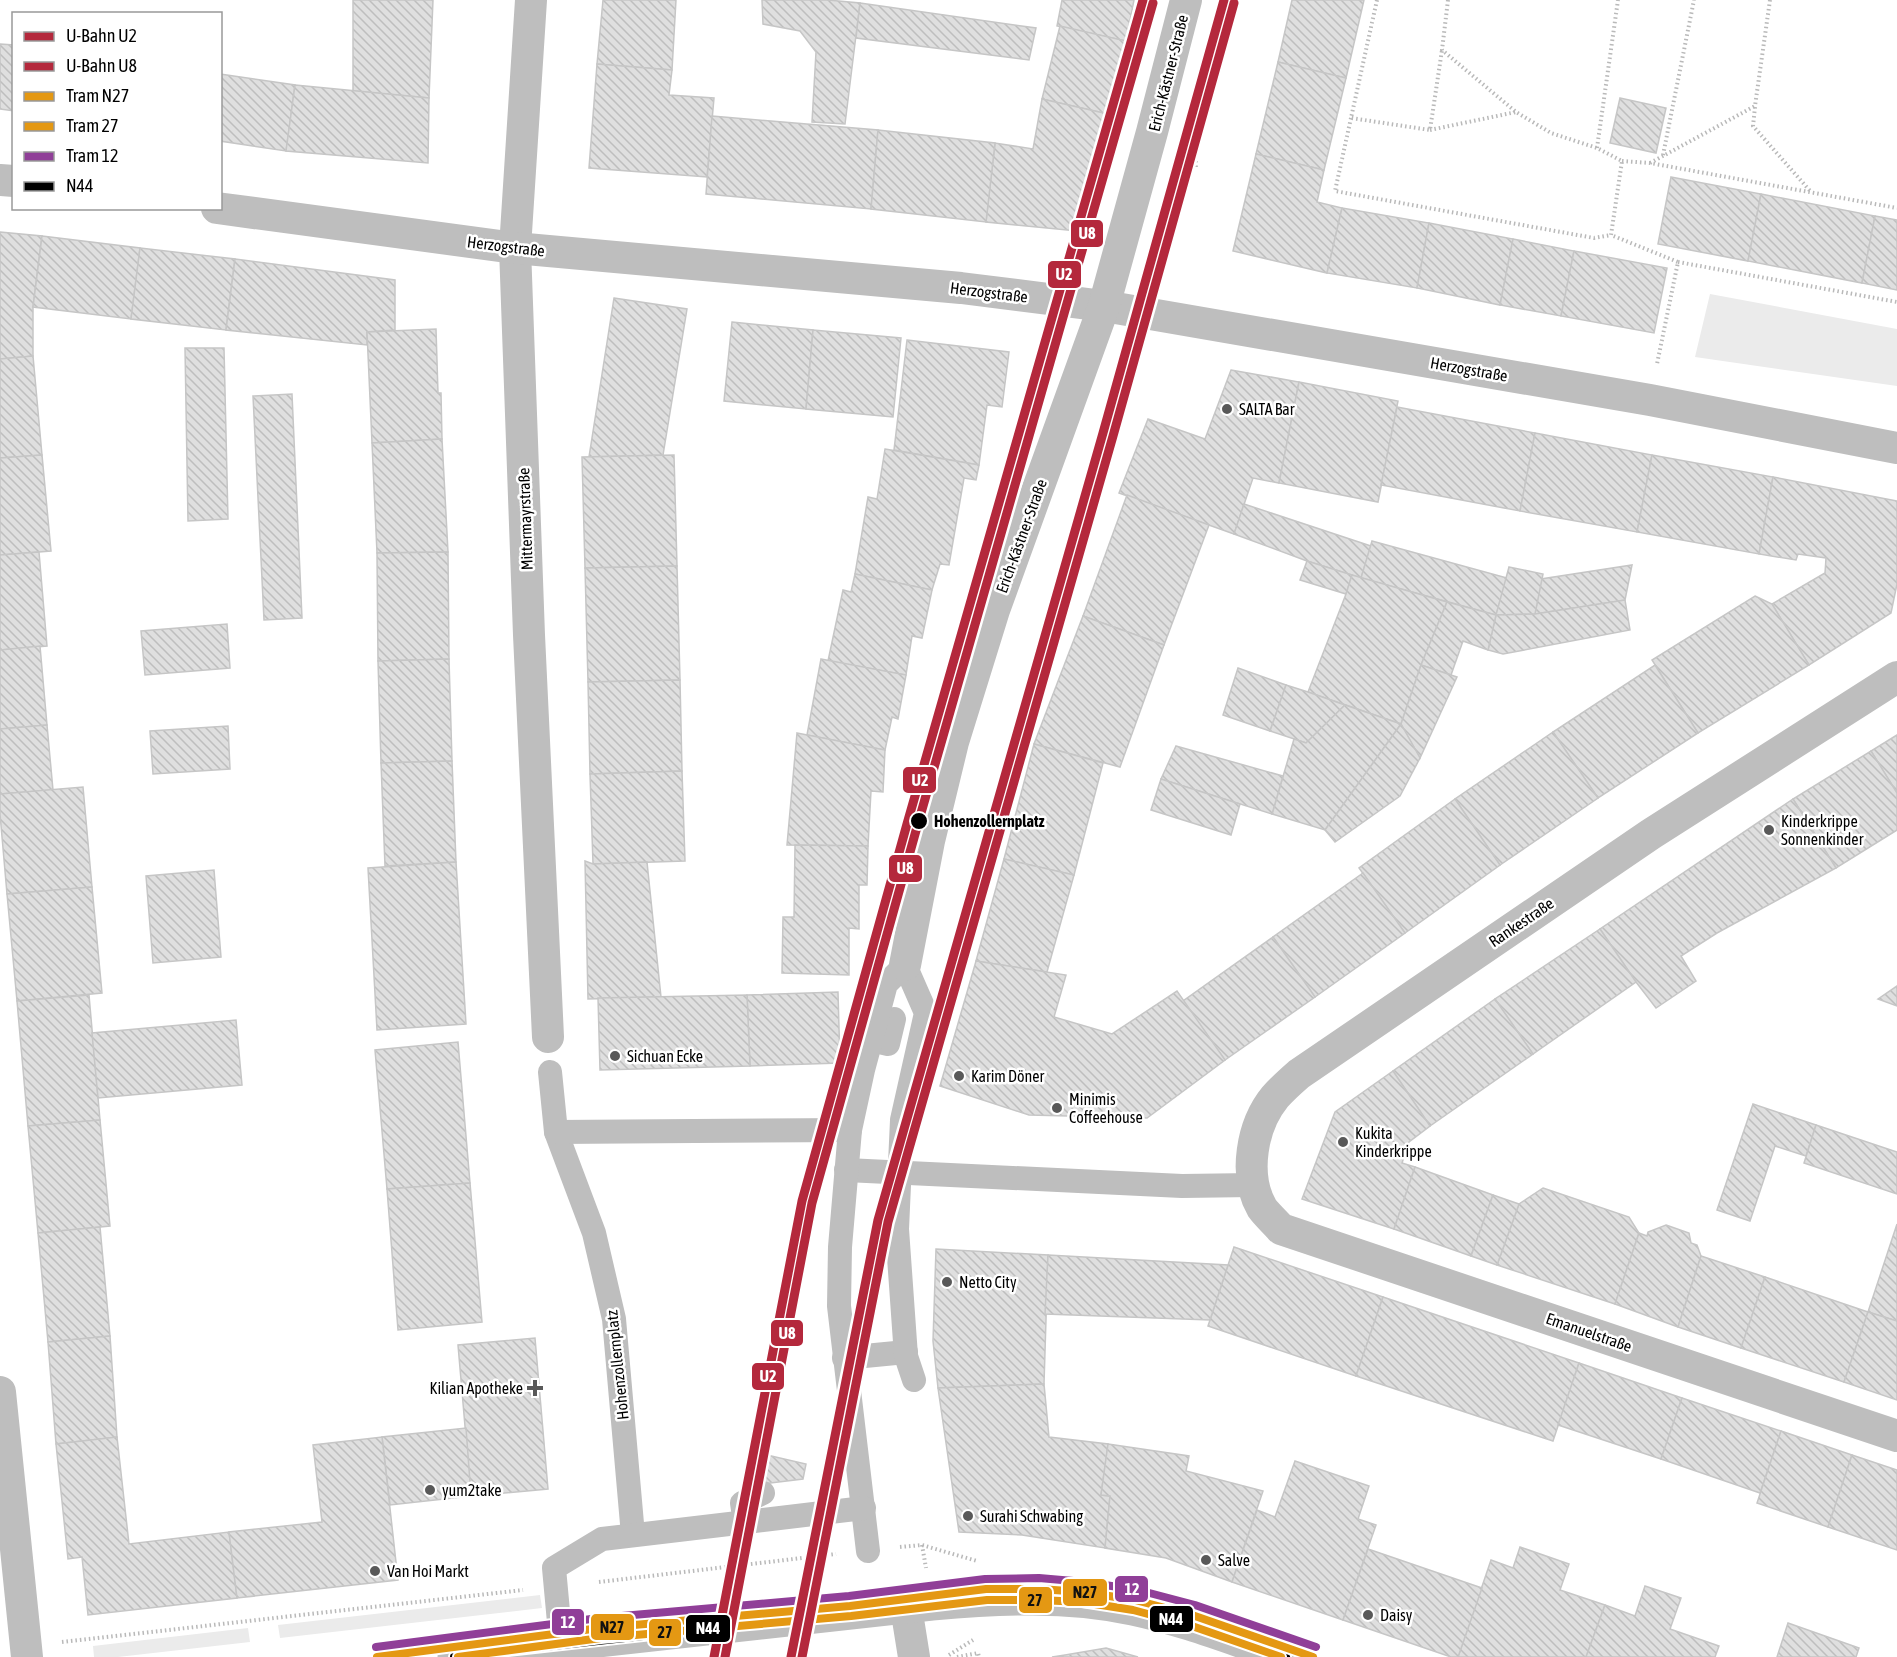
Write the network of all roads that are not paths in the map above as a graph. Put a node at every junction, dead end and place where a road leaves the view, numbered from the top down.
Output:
1 (531, 0) edge
2 (1186, 0) edge
3 (222, 209) edge
4 (515, 248) junction
5 (1104, 306) junction
6 (1897, 448) edge
7 (1897, 677) edge
8 (905, 965) junction
9 (894, 1019) dead end
10 (548, 1038) dead end
11 (871, 1040) junction
12 (550, 1072) dead end
13 (850, 1130) junction
14 (556, 1132) junction
15 (846, 1170) junction
16 (899, 1173) junction
17 (1254, 1185) junction
18 (1281, 1229) joint
19 (906, 1354) junction
20 (844, 1358) junction
21 (909, 1381) dead end
22 (0, 1392) edge
23 (1897, 1436) edge
24 (864, 1508) junction
25 (633, 1535) junction
26 (868, 1551) road end
27 (906, 1607) junction
28 (561, 1644) junction
29 (26, 1652) edge
30 (454, 1657) edge
31 (914, 1657) edge
32 (1286, 1657) edge

1 - 4 street, Mittermayrstraße
2 - 5 street, Erich-Kästner-Straße
3 - 4 street, Herzogstraße
4 - 5 street, Herzogstraße
4 - 10 street, Mittermayrstraße
5 - 6 street, Herzogstraße
5 - 8 street, Erich-Kästner-Straße
7 - 17 street, Rankestraße
8 - 11 street
8 - 16 street
9 - 11 street
11 - 13 street
12 - 14 street, Hohenzollernplatz
13 - 14 street
13 - 15 street
14 - 25 street, Hohenzollernplatz
15 - 16 street
15 - 20 street
16 - 17 street
16 - 19 street
17 - 18 street, Rankestraße
18 - 23 street, Emanuelstraße
19 - 20 street
19 - 21 street
20 - 24 street
22 - 29 street
24 - 25 street
24 - 26 street
25 - 28 street
27 - 28 street
27 - 31 street
27 - 32 street
28 - 30 street

